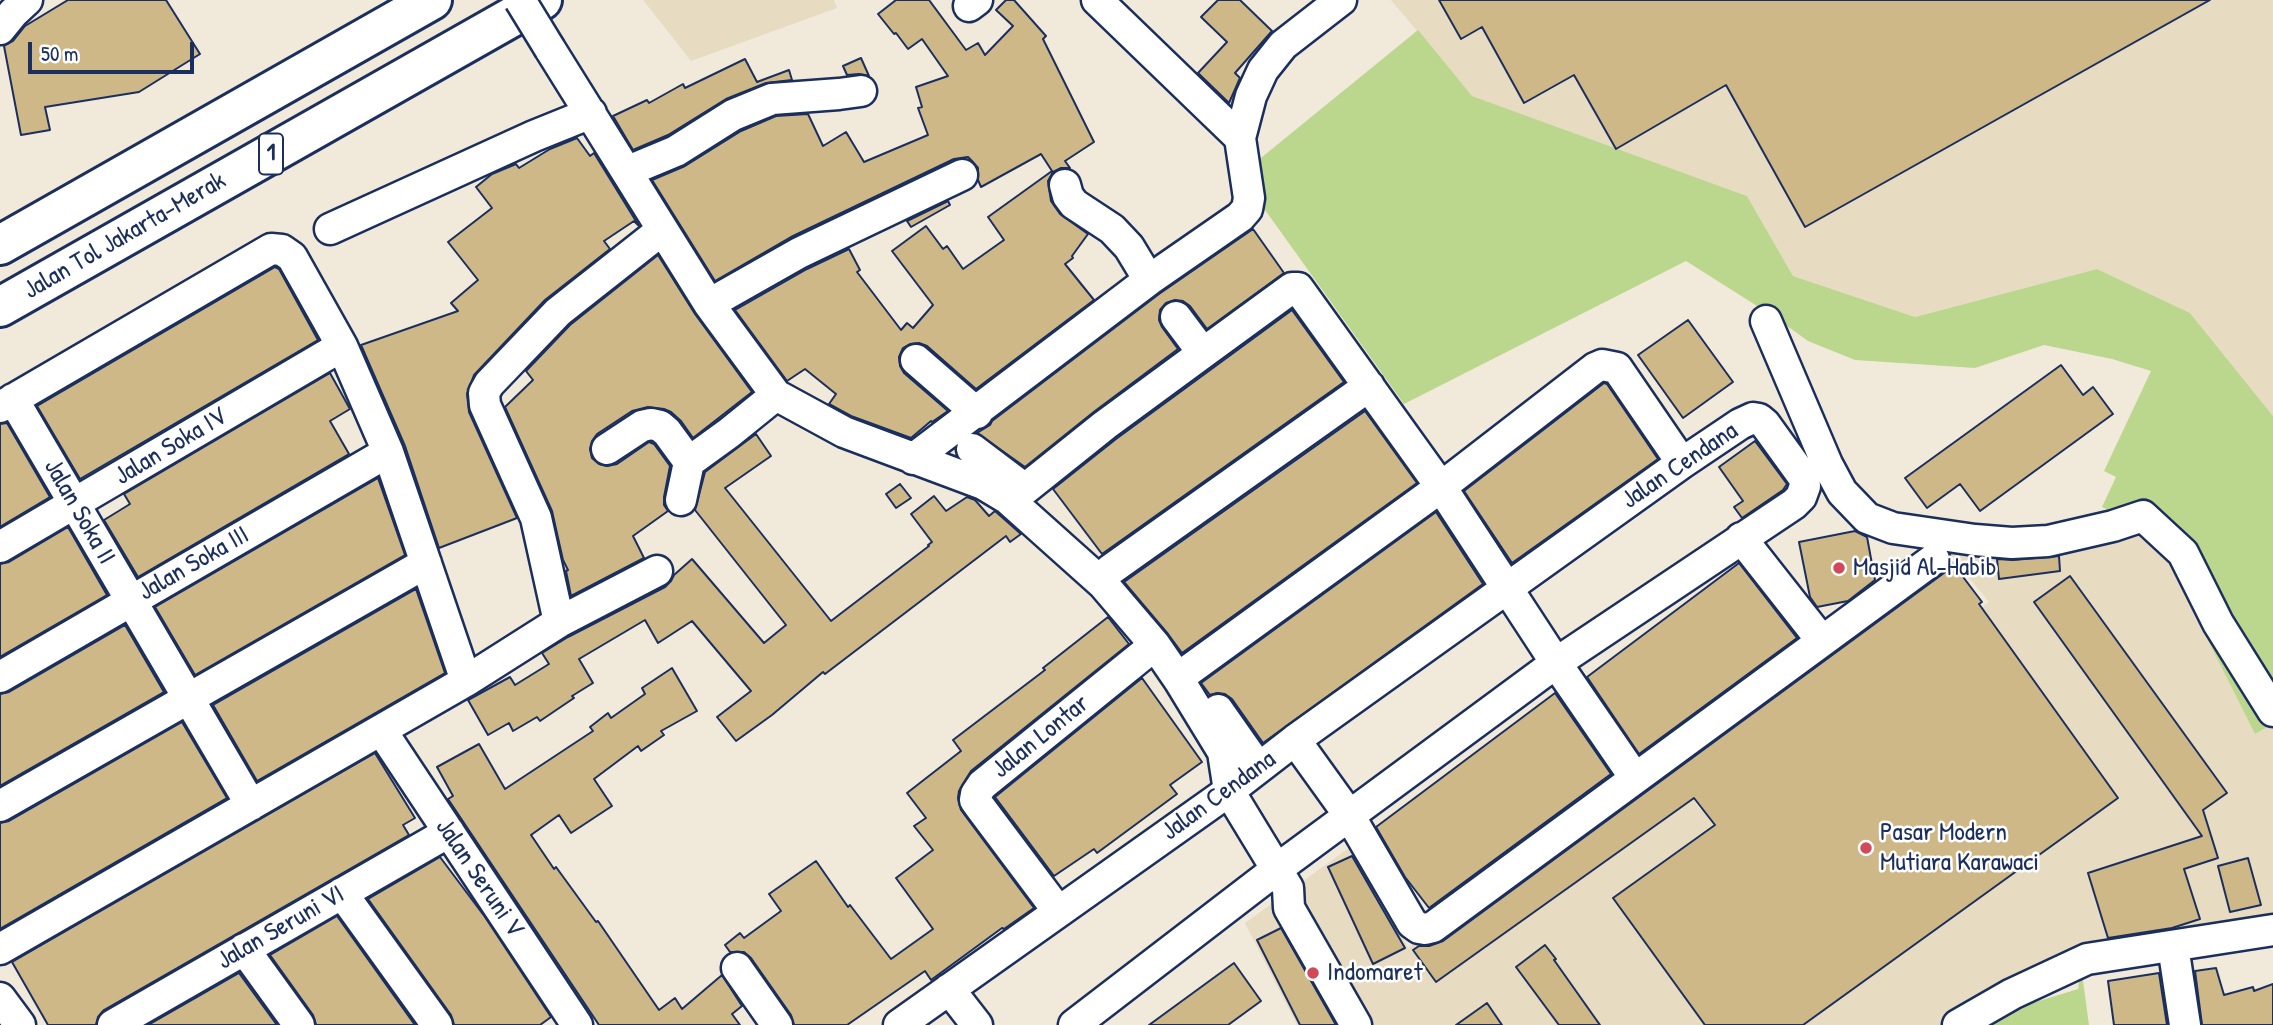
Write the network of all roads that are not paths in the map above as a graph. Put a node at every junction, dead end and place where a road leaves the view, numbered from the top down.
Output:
1 (27, 0) edge
2 (432, 0) edge
3 (520, 0) edge
4 (542, 0) edge
5 (1097, 0) edge
6 (1341, 0) edge
7 (0, 29) edge
8 (860, 91) dead end
9 (591, 113) junction
10 (1241, 138) junction
11 (628, 171) junction
12 (962, 175) dead end
13 (1065, 185) dead end
14 (330, 229) dead end
15 (662, 230) junction
16 (0, 244) edge
17 (1149, 280) junction
18 (709, 304) junction
19 (0, 307) edge
20 (1176, 317) dead end
21 (1766, 321) dead end
22 (342, 346) junction
23 (1203, 353) junction
24 (916, 360) dead end
25 (1369, 386) junction
26 (776, 395) junction
27 (6, 403) edge
28 (977, 413) junction
29 (607, 449) dead end
30 (972, 449) dead end
31 (388, 452) junction
32 (914, 459) junction
33 (689, 461) junction
34 (1682, 463) junction
35 (1440, 487) junction
36 (1025, 489) junction
37 (681, 500) dead end
38 (74, 504) junction
39 (1741, 538) junction
40 (0, 547) edge
41 (1934, 559) dead end
42 (426, 563) junction
43 (1110, 570) junction
44 (657, 571) dead end
45 (1508, 588) junction
46 (131, 600) junction
47 (559, 622) junction
48 (1822, 641) junction
49 (1155, 645) junction
50 (1556, 663) junction
51 (1189, 670) junction
52 (0, 677) edge
53 (466, 681) junction
54 (188, 698) junction
55 (2273, 710) edge
56 (378, 732) junction
57 (1296, 740) junction
58 (1258, 767) junction
59 (1635, 778) junction
60 (1229, 791) junction
61 (251, 805) junction
62 (0, 806) edge
63 (1349, 815) junction
64 (445, 834) junction
65 (1282, 878) junction
66 (342, 893) junction
67 (485, 895) junction
68 (1058, 911) junction
69 (2273, 930) edge
70 (2173, 946) junction
71 (0, 949) edge
72 (244, 949) junction
73 (737, 968) dead end
74 (0, 998) edge
75 (941, 1006) edge
76 (154, 1015) edge
77 (20, 1025) edge
78 (113, 1025) edge
79 (299, 1025) edge
80 (437, 1025) edge
81 (566, 1025) edge
82 (577, 1025) edge
83 (777, 1025) edge
84 (899, 1025) edge
85 (977, 1025) edge
86 (1074, 1025) edge
87 (1356, 1025) edge
88 (1373, 1025) edge
89 (1958, 1025) edge
90 (2185, 1025) edge

1 - 7 street
2 - 16 highway, Jalan Tol Jakarta–Merak / 1
3 - 9 street, bridge
4 - 19 highway, Jalan Tol Jakarta–Merak / 1
5 - 10 street
6 - 10 street
8 - 11 street
9 - 11 street
9 - 14 street
10 - 17 street
11 - 15 street
12 - 18 street
13 - 17 street
15 - 18 street
15 - 47 street
17 - 28 street
18 - 26 street
20 - 23 street
21 - 55 street
22 - 27 street
22 - 31 street
22 - 38 street, Jalan Soka IV
23 - 25 street
23 - 36 street
24 - 28 street
25 - 35 street
25 - 43 street
26 - 32 street
26 - 33 street
27 - 38 street, Jalan Soka II
28 - 32 street
29 - 33 street
30 - 36 street
31 - 42 street
31 - 46 street, Jalan Soka III
32 - 49 street
33 - 37 street
34 - 35 street
34 - 39 street, Jalan Cendana
34 - 45 street, Jalan Cendana
35 - 45 street
35 - 51 street
36 - 43 street
38 - 40 street, Jalan Soka IV
38 - 46 street, Jalan Soka II
39 - 48 street
39 - 50 street, Jalan Cendana
41 - 48 street
42 - 53 street
42 - 54 street
43 - 51 street
44 - 47 street
45 - 50 street
45 - 57 street, Jalan Cendana
46 - 52 street, Jalan Soka III
46 - 54 street, Jalan Soka II
47 - 53 street
48 - 59 street
49 - 60 street
49 - 68 street, Jalan Lontar
50 - 59 street
50 - 63 street, Jalan Cendana
51 - 58 street
53 - 56 street
54 - 61 street, Jalan Soka II
54 - 62 street
56 - 61 street
56 - 64 street, Jalan Seruni V
57 - 58 street, Jalan Cendana
57 - 63 street
58 - 60 street, Jalan Cendana
59 - 63 street
60 - 65 street
60 - 68 street, Jalan Cendana
61 - 71 street
63 - 65 street, Jalan Cendana
64 - 66 street, Jalan Seruni VI
64 - 67 street, Jalan Seruni V
65 - 86 street, Jalan Cendana
65 - 87 street
65 - 88 street
66 - 72 street, Jalan Seruni VI
66 - 80 street
67 - 81 street, Jalan Seruni V
67 - 82 street, Jalan Seruni V
68 - 75 street, Jalan Cendana
69 - 70 street
70 - 89 street
70 - 90 street
72 - 76 street, Jalan Seruni VI
72 - 79 street
73 - 83 street
74 - 77 street
75 - 84 street, Jalan Cendana
75 - 85 street
76 - 78 street, Jalan Seruni VI

